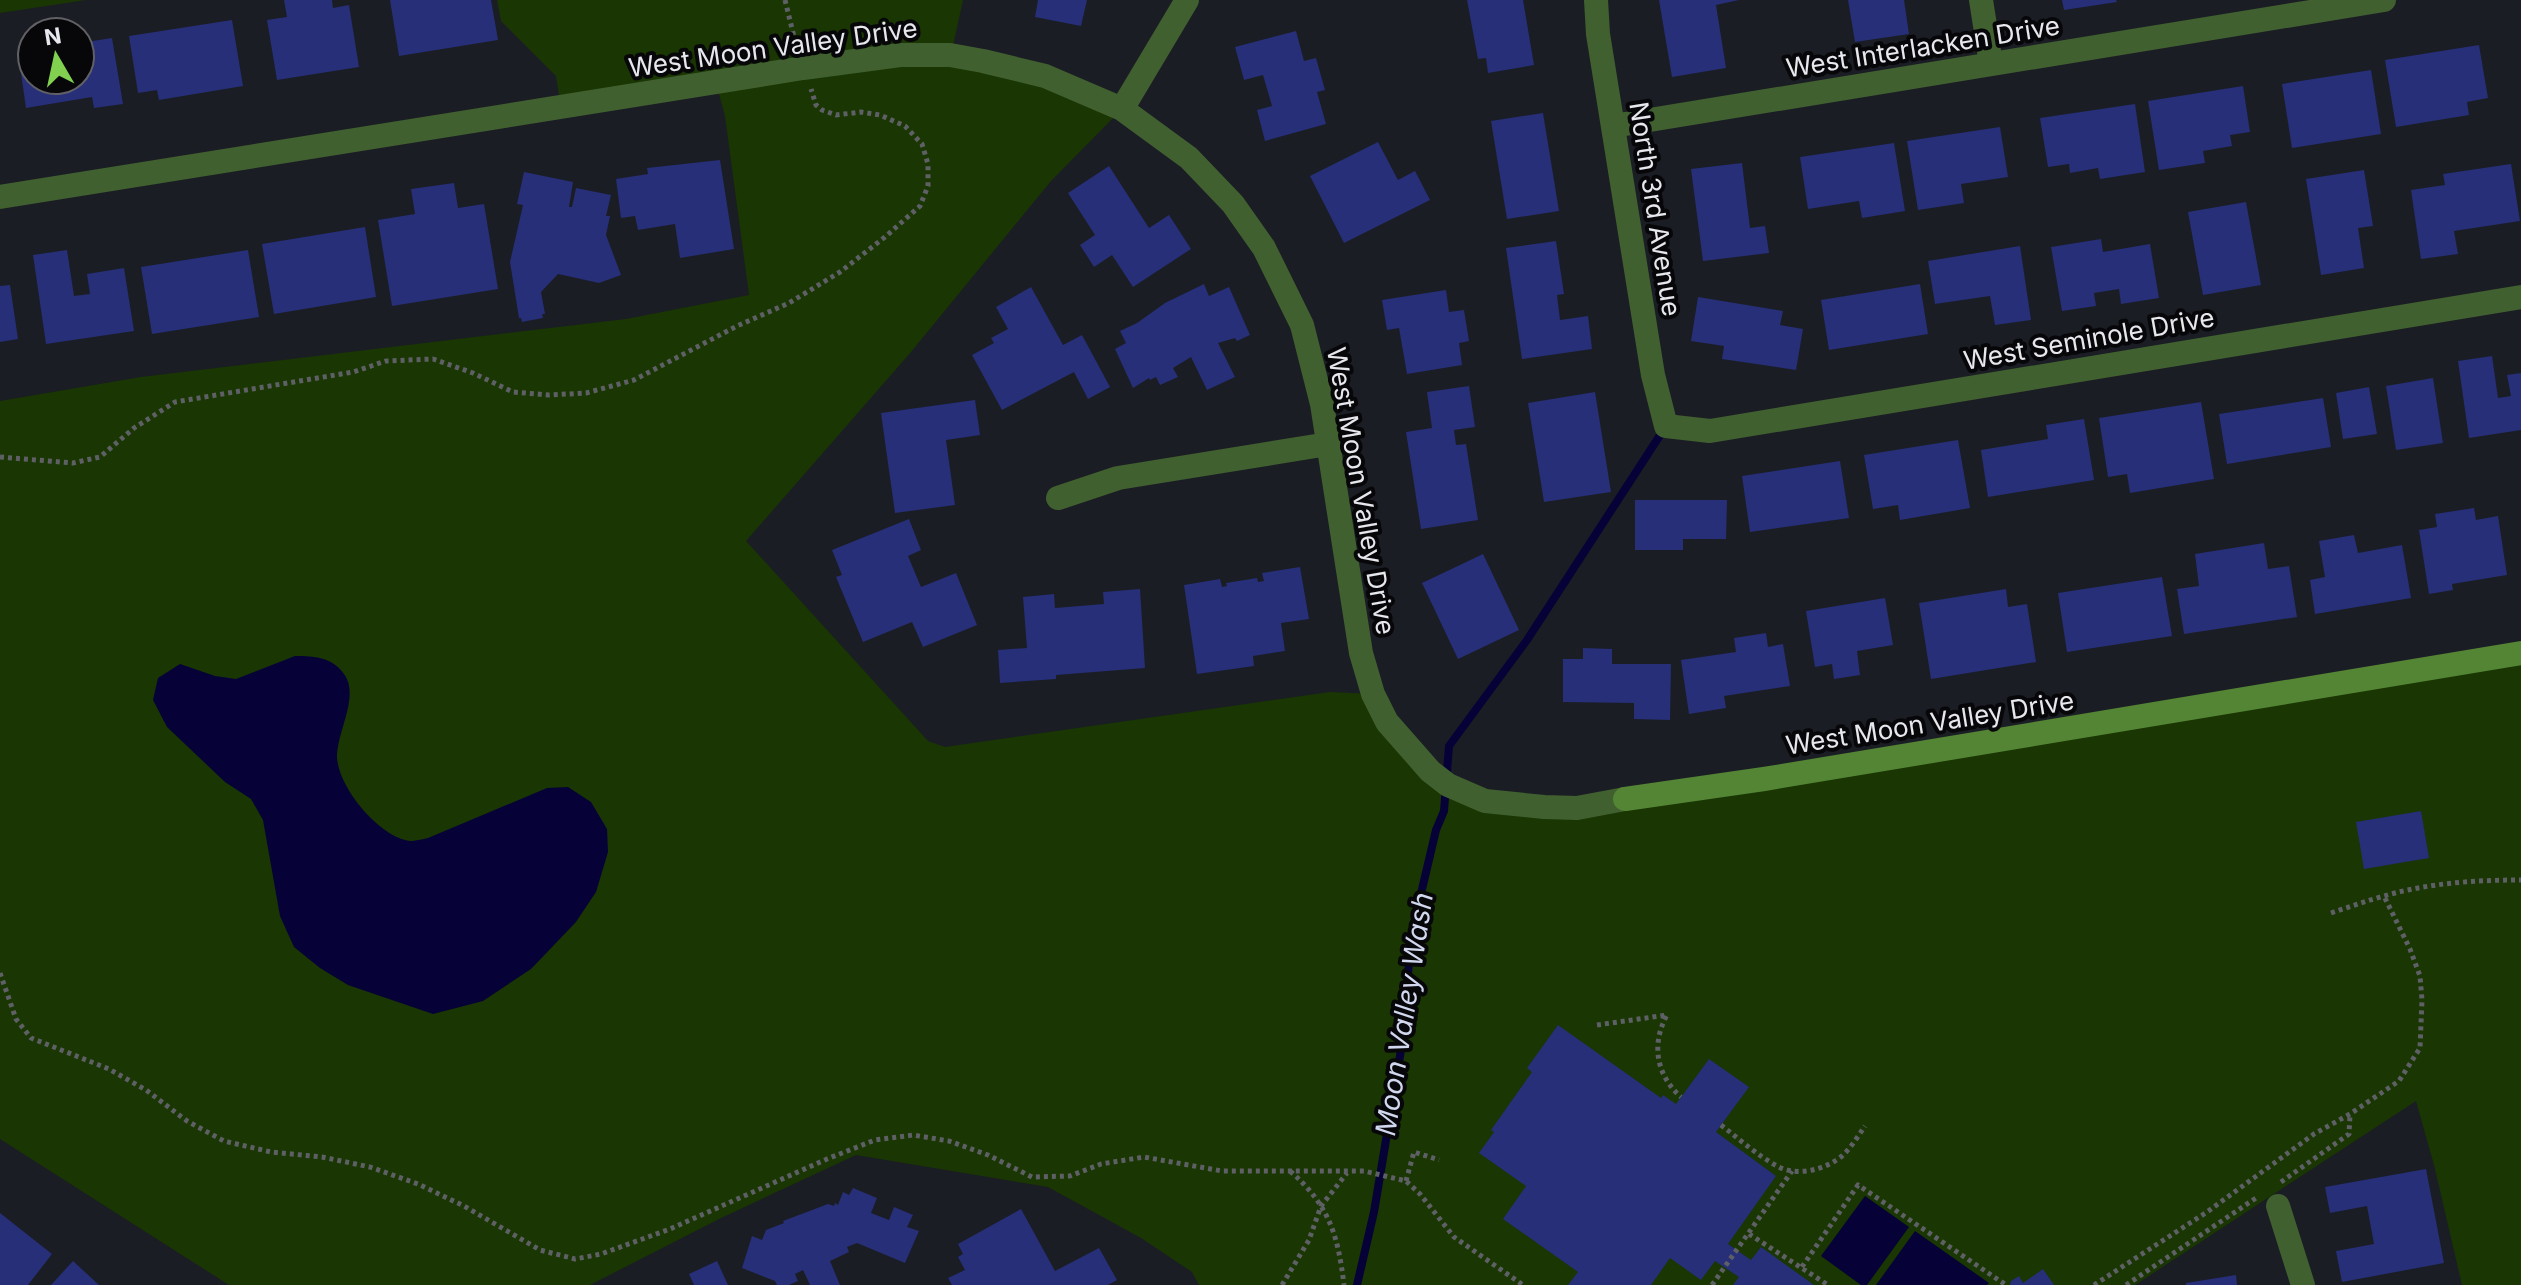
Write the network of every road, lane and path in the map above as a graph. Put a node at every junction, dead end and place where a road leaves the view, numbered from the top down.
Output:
1 (785, 0) edge
2 (1187, 0) edge
3 (1596, 0) edge
4 (1981, 0) edge
5 (2384, 0) edge
6 (1991, 64) junction
7 (803, 68) junction
8 (1122, 109) junction
9 (1613, 126) junction
10 (0, 197) edge
11 (2521, 297) edge
12 (1666, 426) joint
13 (1328, 444) junction
14 (0, 457) edge
15 (1058, 498) dead end
16 (2521, 653) edge
17 (2521, 880) edge
18 (2384, 896) junction
19 (2331, 913) dead end
20 (0, 973) edge
21 (1597, 1025) dead end
22 (1681, 1097) dead end
23 (2350, 1114) junction
24 (1721, 1125) dead end
25 (1865, 1126) dead end
26 (1439, 1160) dead end
27 (1289, 1171) junction
28 (1792, 1171) junction
29 (1347, 1172) junction
30 (1404, 1181) junction
31 (2274, 1193) junction
32 (1321, 1206) junction
33 (1749, 1234) junction
34 (1802, 1267) junction
35 (1282, 1285) edge
36 (1344, 1285) edge
37 (1523, 1285) edge
38 (1712, 1285) edge
39 (1828, 1285) edge
40 (2006, 1285) edge
41 (2094, 1285) edge
42 (2126, 1285) edge
43 (2303, 1285) edge

1 - 7 path
2 - 8 street
3 - 9 street, North 3rd Avenue
4 - 6 street
5 - 6 street, West Interlacken Drive
6 - 9 street, West Interlacken Drive
7 - 8 street, West Moon Valley Drive
7 - 10 street, West Moon Valley Drive
7 - 14 path
8 - 13 street, West Moon Valley Drive
9 - 12 street, North 3rd Avenue
11 - 12 street, West Seminole Drive
13 - 15 street
13 - 16 street, West Moon Valley Drive
17 - 18 path
18 - 19 path
18 - 23 path
20 - 27 path
21 - 22 path
23 - 31 path
23 - 41 path
24 - 28 path
25 - 28 path
26 - 30 path
27 - 29 path
27 - 32 path
28 - 33 path
29 - 30 path
29 - 32 path
30 - 37 path
31 - 42 path
31 - 43 street
32 - 35 path
32 - 36 path
33 - 34 path
33 - 38 path
34 - 39 path
34 - 40 path

